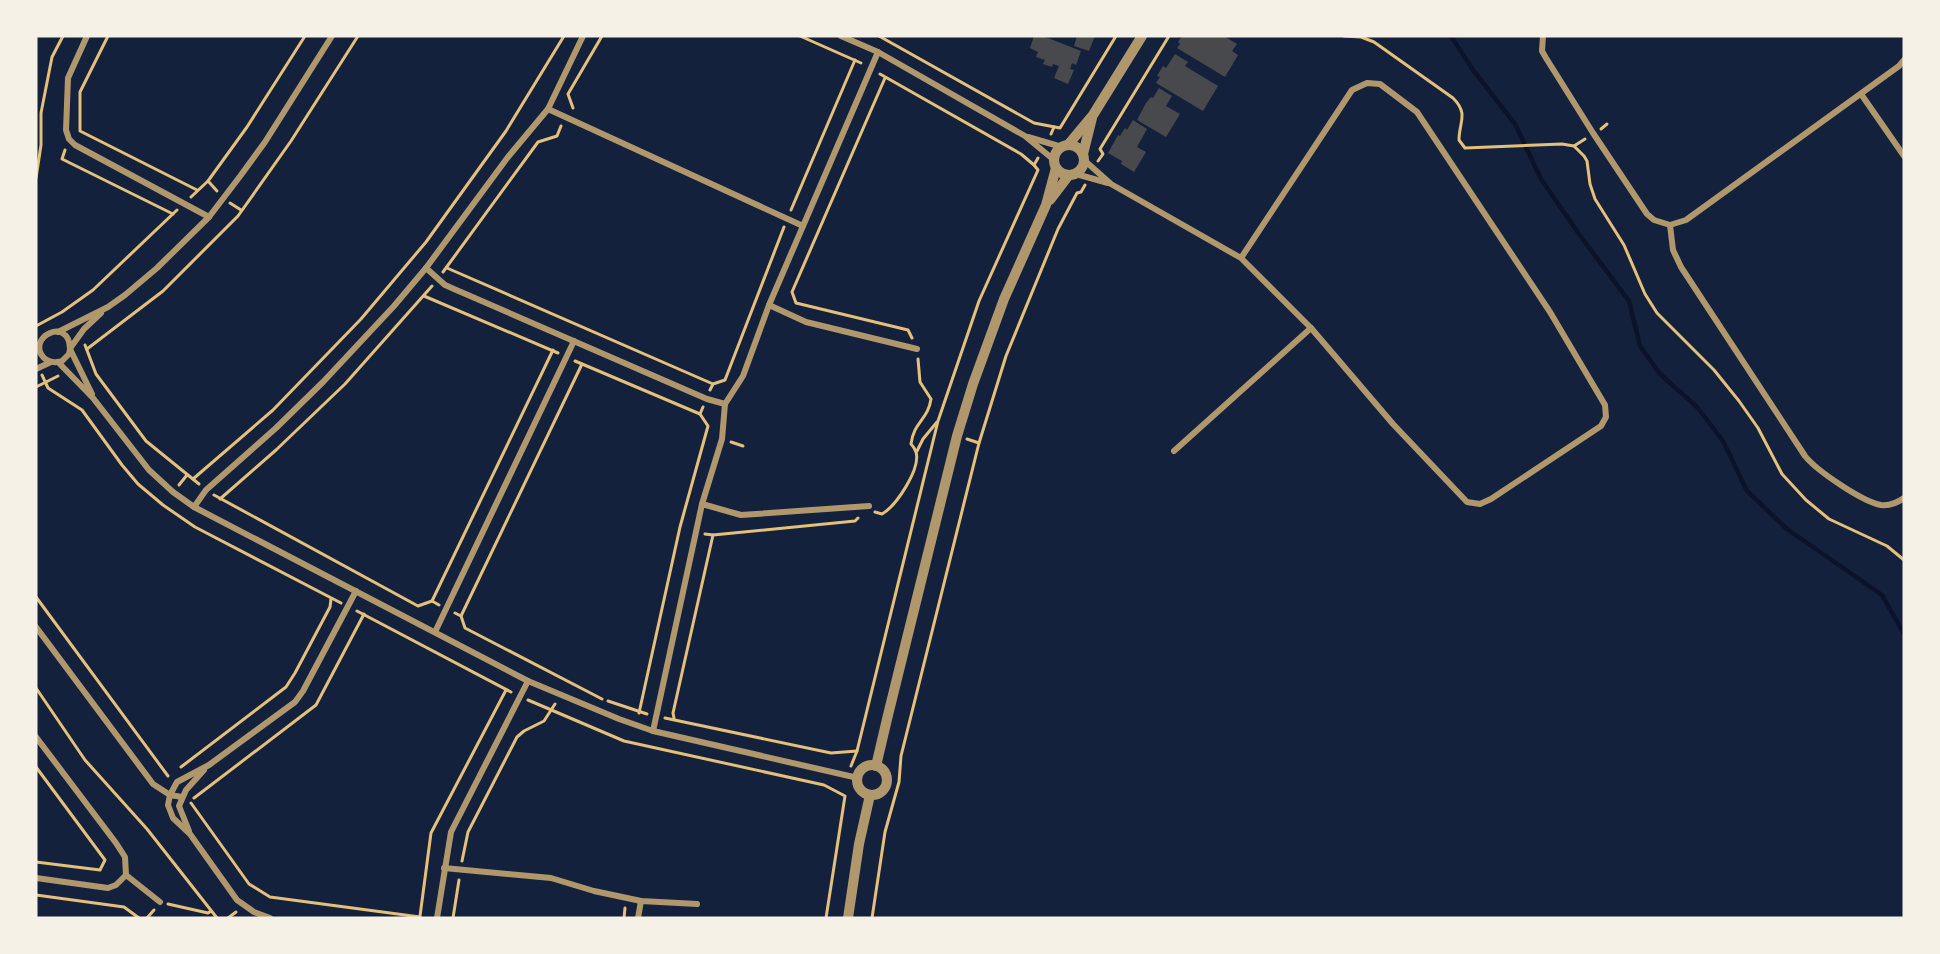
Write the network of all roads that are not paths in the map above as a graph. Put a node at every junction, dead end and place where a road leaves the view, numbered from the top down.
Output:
1 (87, 36) edge
2 (332, 36) edge
3 (583, 36) edge
4 (841, 36) edge
5 (1142, 36) edge
6 (1543, 36) edge
7 (878, 52) junction
8 (1904, 60) edge
9 (1860, 94) junction
10 (548, 109) junction
11 (1093, 115) junction
12 (1025, 136) junction
13 (1065, 146) junction
14 (1904, 156) edge
15 (1083, 157) junction
16 (1055, 164) junction
17 (1072, 175) junction
18 (1111, 184) junction
19 (1046, 205) junction
20 (209, 217) junction
21 (1670, 225) junction
22 (803, 226) junction
23 (1241, 258) junction
24 (426, 268) junction
25 (770, 305) junction
26 (108, 307) junction
27 (1311, 328) junction
28 (58, 332) junction
29 (574, 341) junction
30 (38, 346) edge
31 (70, 348) junction
32 (917, 349) road end
33 (54, 362) junction
34 (36, 369) edge
35 (93, 398) junction
36 (725, 404) junction
37 (1174, 451) dead end
38 (1904, 498) edge
39 (702, 504) junction
40 (869, 506) road end
41 (194, 507) junction
42 (356, 591) junction
43 (36, 627) edge
44 (435, 632) junction
45 (528, 681) junction
46 (653, 731) junction
47 (36, 737) edge
48 (209, 765) junction
49 (876, 766) junction
50 (858, 778) junction
51 (170, 795) junction
52 (870, 795) junction
53 (182, 797) junction
54 (190, 834) junction
55 (444, 868) junction
56 (126, 875) junction
57 (36, 878) edge
58 (641, 901) junction
59 (160, 902) road end
60 (697, 904) dead end
61 (270, 918) edge
62 (437, 918) edge
63 (638, 918) edge
64 (848, 918) edge

1 - 20 street
2 - 20 street
3 - 10 street
4 - 7 street
5 - 11 street
6 - 21 street
7 - 12 street
7 - 22 street
8 - 9 street
9 - 14 street
9 - 21 street
10 - 22 street
10 - 24 street
11 - 13 street
11 - 15 street
12 - 13 street
12 - 16 street
13 - 15 street
13 - 16 street
15 - 17 street
15 - 18 street
16 - 17 street
16 - 19 street
17 - 18 street
17 - 19 street
18 - 23 street
19 - 49 street
20 - 26 street
21 - 38 street
22 - 25 street
23 - 27 street
23 - 27 street
24 - 29 street
24 - 41 street
25 - 32 street
25 - 36 street
26 - 28 street
26 - 31 street
27 - 37 street
28 - 30 street
28 - 31 street
29 - 36 street
29 - 44 street
30 - 33 street
31 - 33 street
31 - 35 street
33 - 34 street
33 - 35 street
35 - 41 street
36 - 39 street
39 - 40 street
39 - 46 street
41 - 42 street
42 - 44 street
42 - 48 street
43 - 51 street
44 - 45 street
45 - 46 street
45 - 55 street
46 - 50 street
47 - 56 street
48 - 51 street
48 - 53 street
49 - 50 street
49 - 52 street
50 - 52 street
51 - 53 street
51 - 54 street
52 - 64 street
53 - 54 street
54 - 61 street
55 - 58 street
55 - 62 street
56 - 57 street
56 - 59 street
58 - 60 street
58 - 63 street

